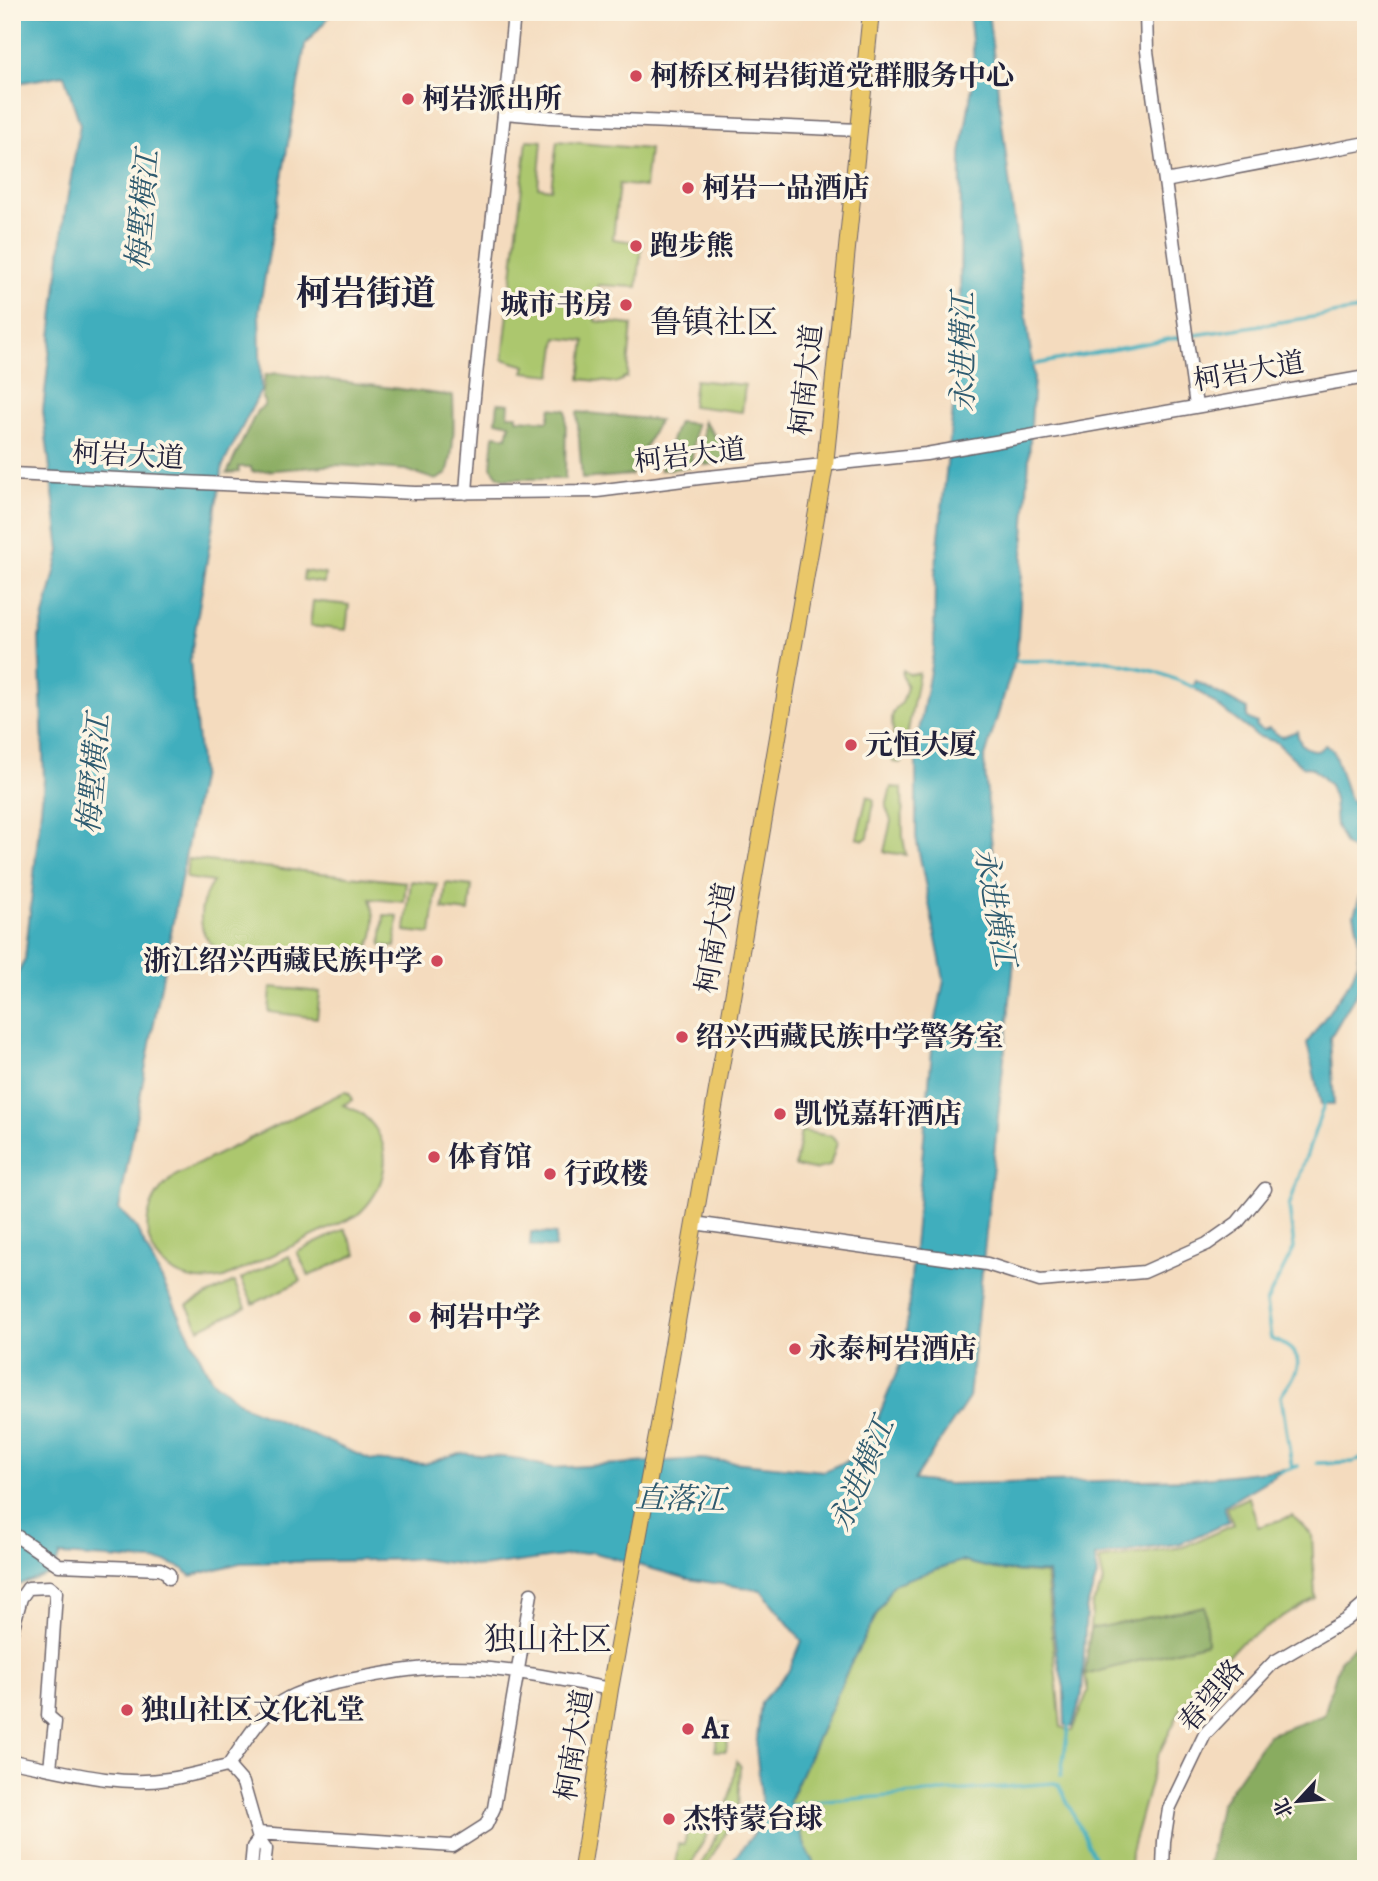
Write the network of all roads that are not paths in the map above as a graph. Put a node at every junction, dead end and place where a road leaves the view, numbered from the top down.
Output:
1 (514, 12) edge
2 (871, 12) edge
3 (1146, 12) edge
4 (505, 113) junction
5 (859, 130) junction
6 (1366, 143) edge
7 (1165, 181) junction
8 (1366, 377) edge
9 (1196, 406) junction
10 (825, 465) junction
11 (12, 474) edge
12 (466, 493) junction
13 (1265, 1189) dead end
14 (694, 1223) junction
15 (12, 1533) edge
16 (169, 1578) dead end
17 (531, 1594) dead end
18 (1366, 1603) edge
19 (12, 1631) edge
20 (519, 1672) junction
21 (610, 1689) junction
22 (12, 1761) edge
23 (228, 1766) junction
24 (50, 1768) junction
25 (259, 1836) junction
26 (251, 1869) edge
27 (264, 1869) edge
28 (582, 1869) edge
29 (1163, 1869) edge

1 - 4 street
2 - 5 main road, 柯南大道
3 - 7 street
4 - 5 street
4 - 12 street
5 - 10 main road, 柯南大道
6 - 7 street
7 - 9 street
8 - 9 street, 柯岩大道
9 - 10 street, 柯岩大道
10 - 12 street, 柯岩大道
10 - 14 main road, 柯南大道
11 - 12 street, 柯岩大道
13 - 14 street
14 - 21 main road, 柯南大道
15 - 16 street
17 - 20 street
18 - 29 street, 春望路
19 - 24 street
20 - 21 street
20 - 23 street
20 - 25 street
21 - 28 main road, 柯南大道
22 - 24 street
23 - 24 street
23 - 25 street
25 - 26 street
25 - 27 street

